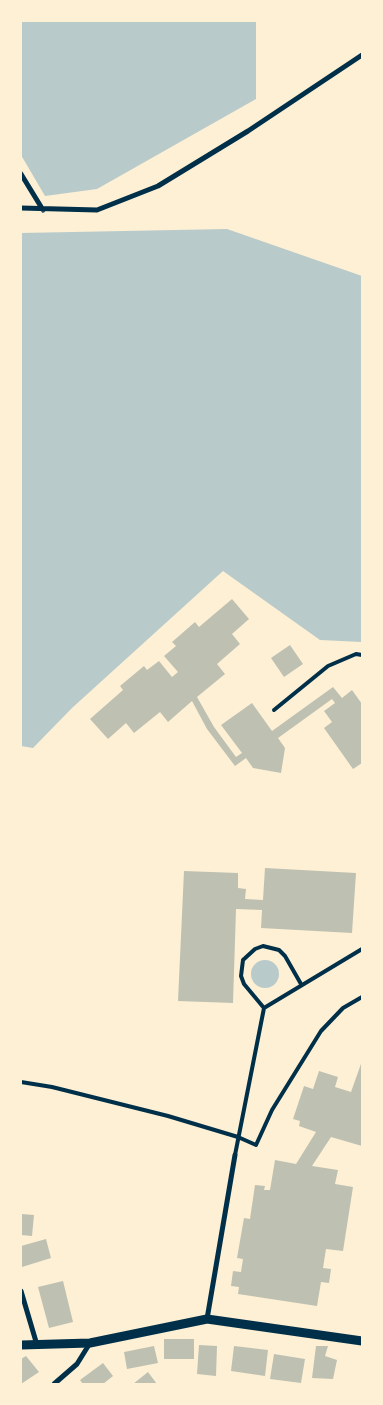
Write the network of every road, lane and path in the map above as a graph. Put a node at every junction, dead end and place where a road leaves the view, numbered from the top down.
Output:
1 (362, 55) edge
2 (21, 174) edge
3 (21, 208) edge
4 (44, 210) junction
5 (362, 655) edge
6 (274, 710) dead end
7 (362, 949) edge
8 (301, 984) junction
9 (362, 997) edge
10 (264, 1008) junction
11 (21, 1082) edge
12 (238, 1137) junction
13 (235, 1154) joint
14 (21, 1290) edge
15 (207, 1319) junction
16 (362, 1342) edge
17 (90, 1343) junction
18 (21, 1345) edge
19 (37, 1345) junction
20 (54, 1384) edge

1 - 4 street
2 - 4 street
3 - 4 street
5 - 6 lane
7 - 8 lane
8 - 10 lane
8 - 10 lane
9 - 12 lane
10 - 12 lane
11 - 12 lane
12 - 13 lane
13 - 15 street
14 - 19 street
15 - 16 street
15 - 17 street
17 - 19 street
17 - 20 street
18 - 19 street

